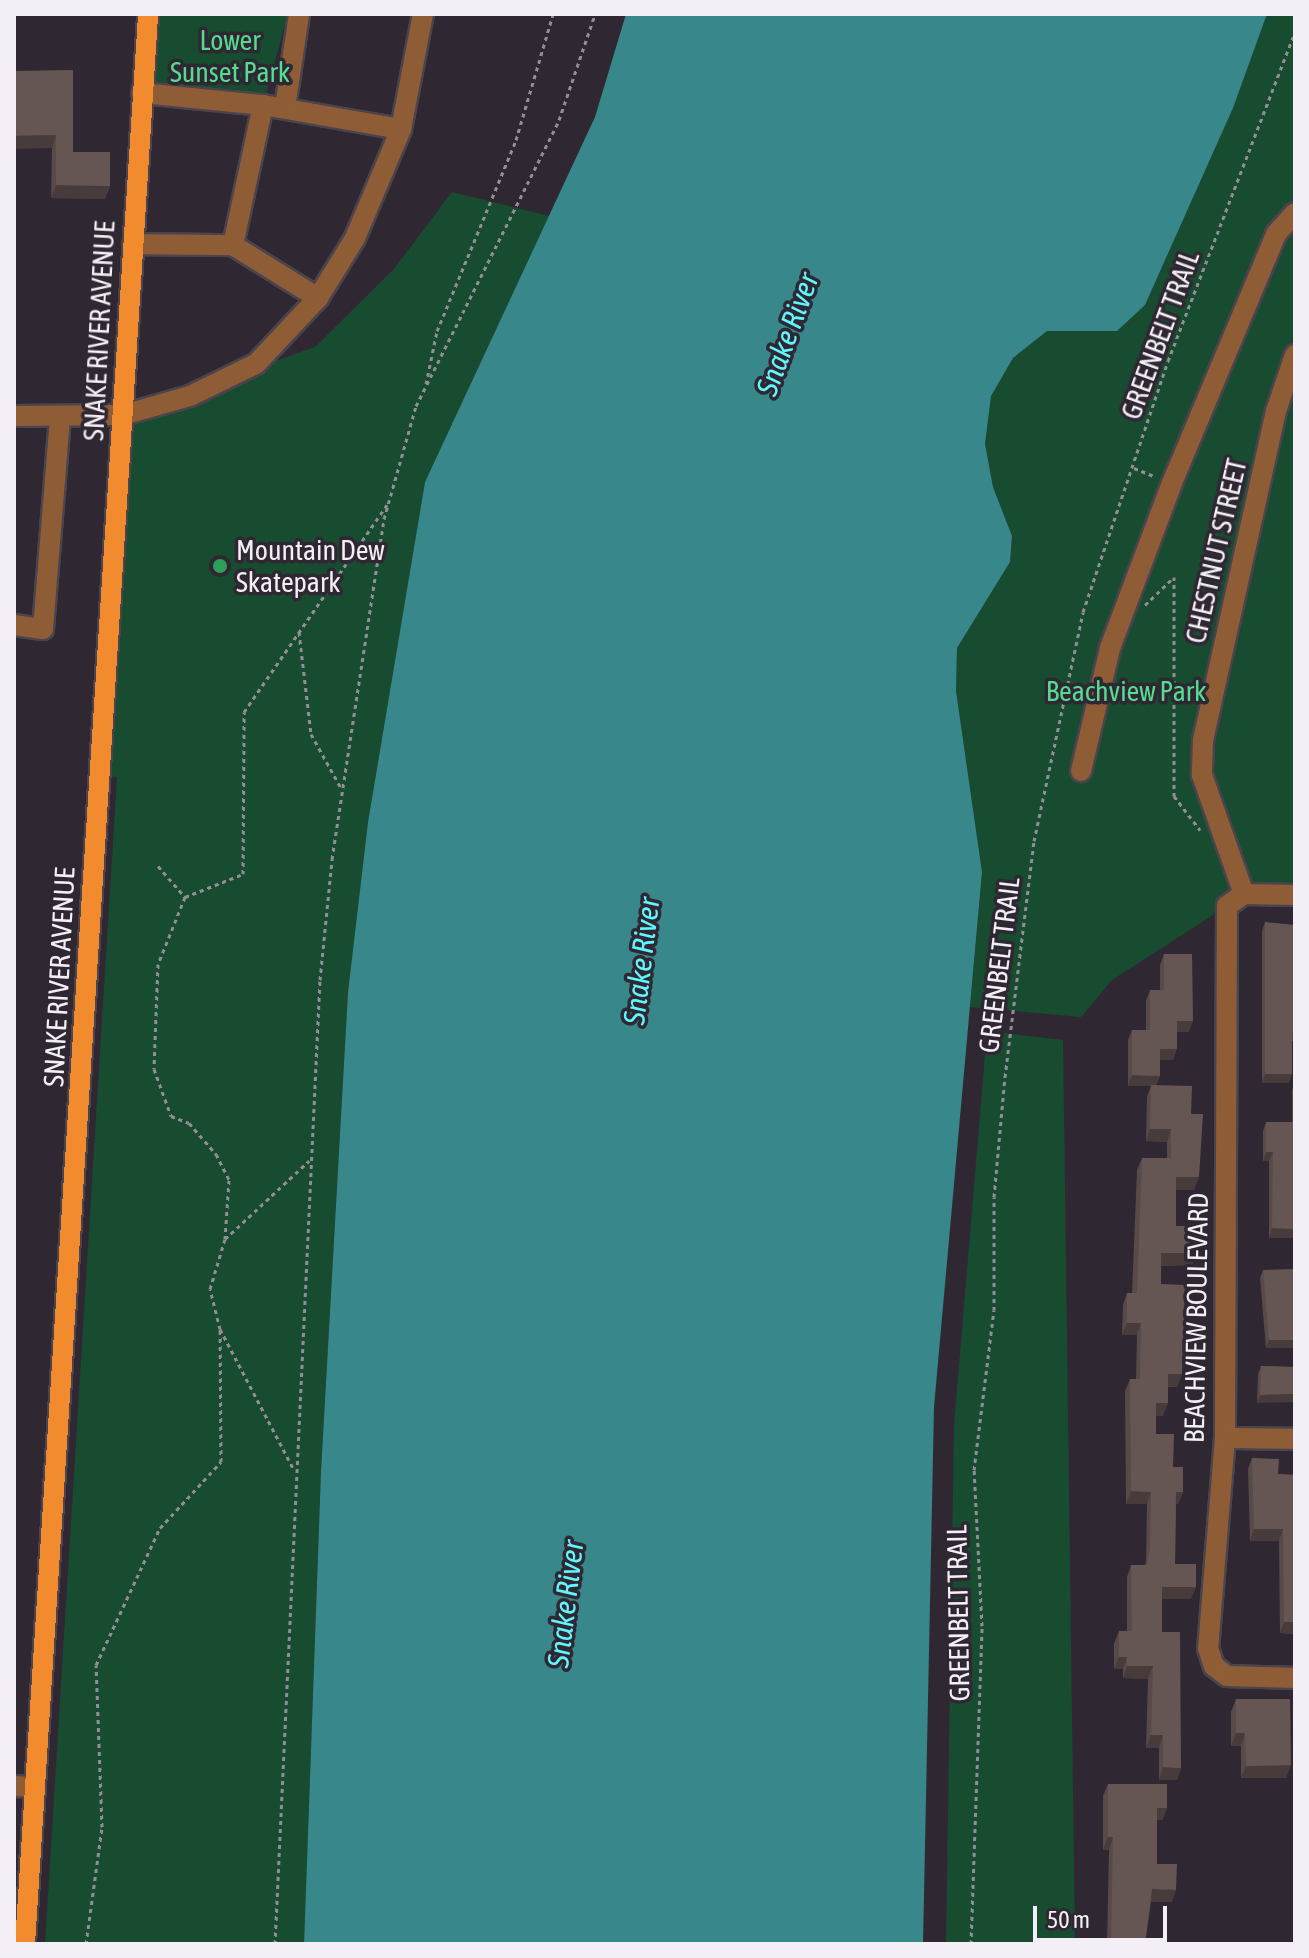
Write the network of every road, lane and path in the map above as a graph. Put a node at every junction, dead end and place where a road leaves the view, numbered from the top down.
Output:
1 (148, 14) edge
2 (299, 14) edge
3 (423, 14) edge
4 (553, 14) edge
5 (595, 14) edge
6 (1295, 32) edge
7 (142, 93) junction
8 (263, 105) junction
9 (285, 108) junction
10 (401, 129) junction
11 (1295, 213) edge
12 (133, 244) junction
13 (233, 245) junction
14 (318, 298) junction
15 (1295, 355) edge
16 (425, 388) junction
17 (123, 415) junction
18 (14, 416) edge
19 (60, 416) junction
20 (389, 501) junction
21 (1125, 607) junction
22 (14, 625) edge
23 (299, 632) junction
24 (1081, 771) dead end
25 (343, 790) junction
26 (1230, 848) junction
27 (158, 866) dead end
28 (1244, 894) junction
29 (1295, 895) edge
30 (185, 897) junction
31 (311, 1160) junction
32 (225, 1239) junction
33 (220, 1329) junction
34 (1225, 1438) junction
35 (1295, 1439) edge
36 (296, 1473) junction
37 (1295, 1678) edge
38 (14, 1786) edge
39 (35, 1787) junction
40 (25, 1944) edge
41 (86, 1944) edge
42 (275, 1944) edge
43 (971, 1944) edge

1 - 7 main road, SNAKE RIVER AVENUE
2 - 9 street
3 - 10 street
4 - 16 path
5 - 16 path
6 - 43 path, GREENBELT TRAIL
7 - 8 street
7 - 12 main road, SNAKE RIVER AVENUE
8 - 9 street
8 - 13 street
9 - 10 street
10 - 14 street
11 - 21 street, CHESTNUT STREET
12 - 13 street
12 - 17 main road, SNAKE RIVER AVENUE
13 - 14 street
14 - 17 street
15 - 26 street, CHESTNUT STREET
16 - 20 path
17 - 19 street
17 - 39 main road, SNAKE RIVER AVENUE
18 - 19 street
19 - 22 street
20 - 23 path
20 - 25 path
21 - 24 street, CHESTNUT STREET
21 - 26 path
23 - 25 path
23 - 30 path
25 - 31 path
26 - 28 street, CHESTNUT STREET
27 - 30 path
28 - 29 street
28 - 34 street, BEACHVIEW BOULEVARD
30 - 32 path
31 - 32 path
31 - 36 path
32 - 33 path
33 - 36 path
33 - 41 path
34 - 35 street
34 - 37 street, BEACHVIEW BOULEVARD
36 - 42 path
38 - 39 street
39 - 40 main road, SNAKE RIVER AVENUE

